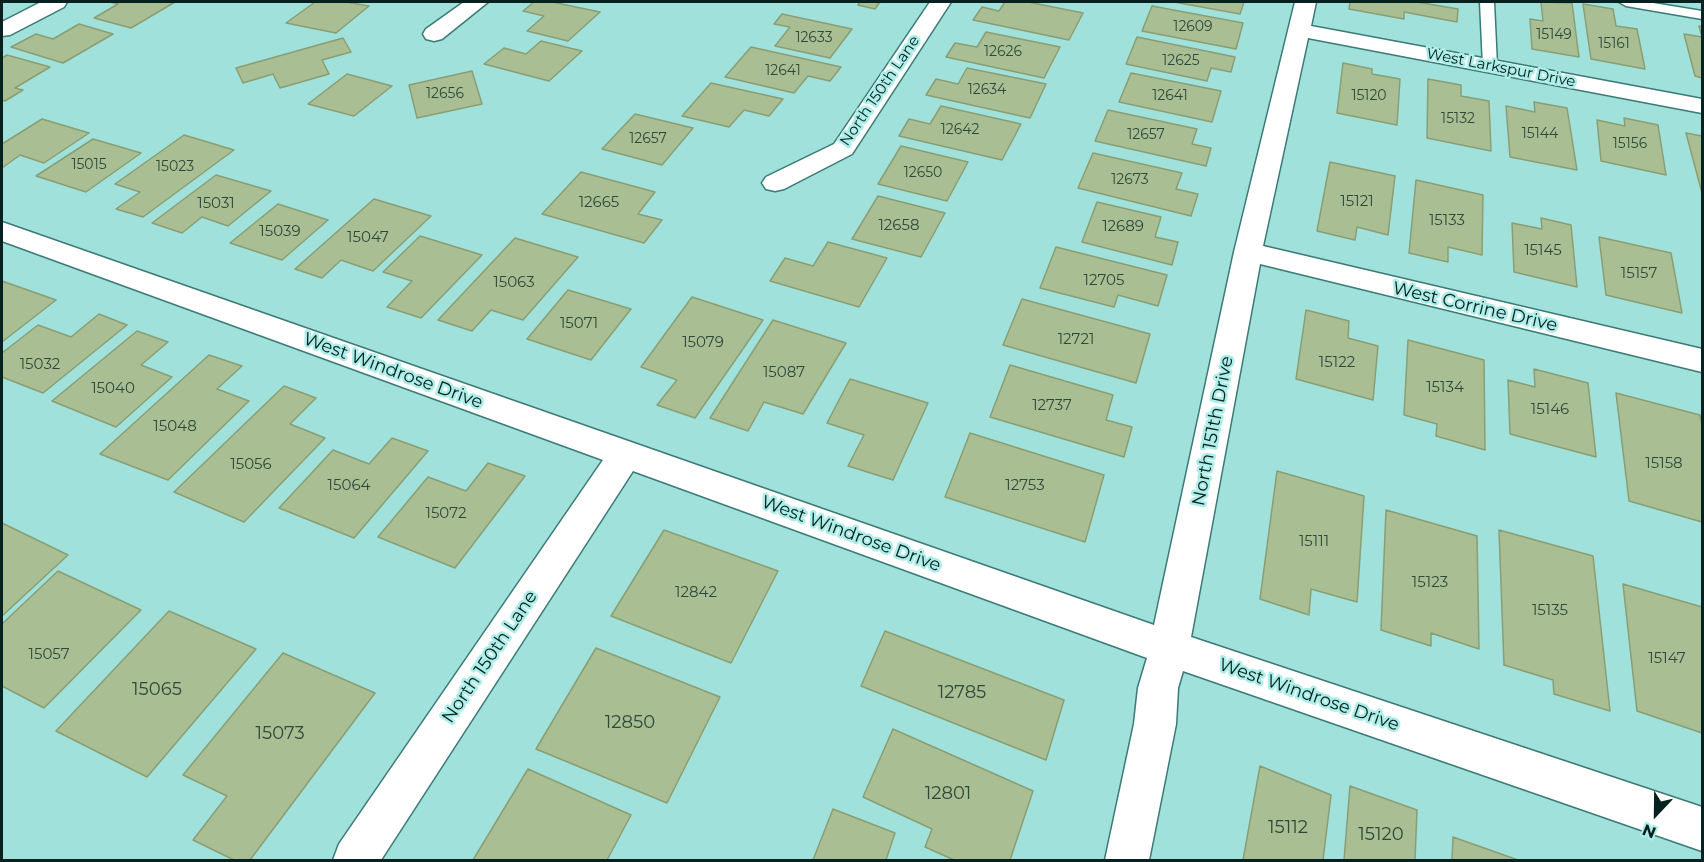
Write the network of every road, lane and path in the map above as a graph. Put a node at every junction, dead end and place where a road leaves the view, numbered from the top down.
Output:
1 (56, 2) edge
2 (477, 2) edge
3 (940, 2) edge
4 (1487, 2) edge
5 (1626, 2) edge
6 (1702, 15) edge
7 (1302, 16) edge
8 (2, 30) edge
9 (434, 34) dead end
10 (1490, 66) junction
11 (1702, 106) edge
12 (775, 183) dead end
13 (2, 231) edge
14 (1248, 252) junction
15 (1702, 361) edge
16 (626, 454) junction
17 (1169, 648) junction
18 (1702, 829) edge
19 (355, 861) edge
20 (1127, 861) edge

1 - 8 street
2 - 9 street
3 - 12 street, North 150th Lane
4 - 10 lane
5 - 6 lane
7 - 10 street, West Larkspur Drive
7 - 14 street, North 151th Drive
10 - 11 street, West Larkspur Drive
13 - 16 street, West Windrose Drive
14 - 15 street, West Corrine Drive
14 - 17 street, North 151th Drive
16 - 17 street, West Windrose Drive
16 - 19 street, North 150th Lane
17 - 18 street, West Windrose Drive
17 - 20 street, North 151th Drive

